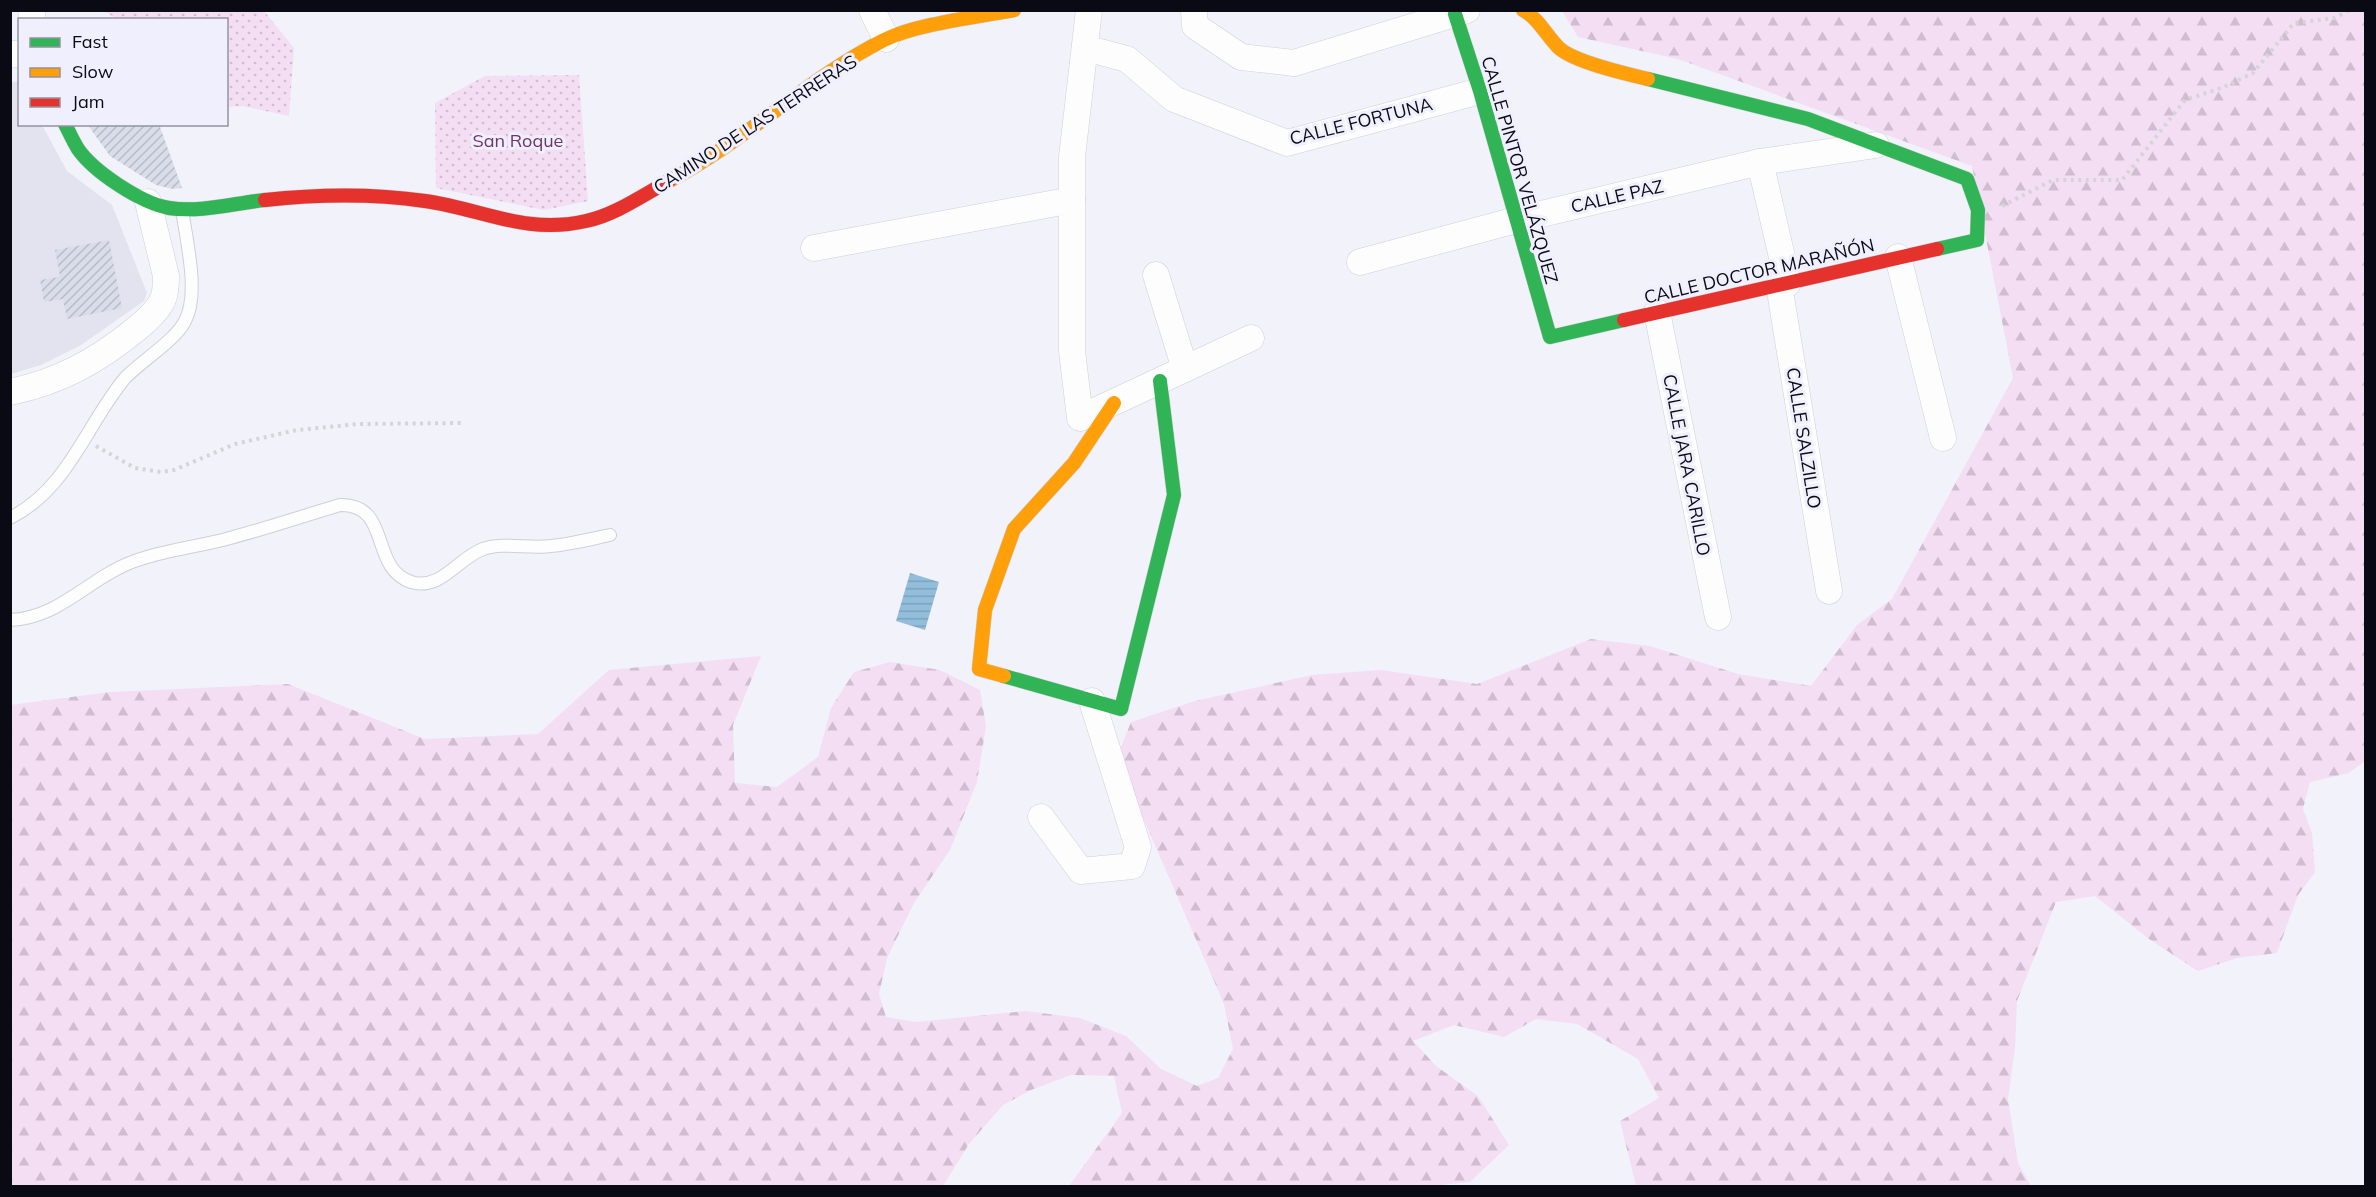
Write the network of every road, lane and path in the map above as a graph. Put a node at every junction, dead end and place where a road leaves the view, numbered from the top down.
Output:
1 (872, 10) edge
2 (1089, 10) edge
3 (1194, 10) edge
4 (1523, 10) edge
5 (2349, 10) edge
6 (1009, 11) edge
7 (1461, 12) edge
8 (886, 39) junction
9 (1085, 48) junction
10 (1480, 91) junction
11 (66, 126) edge
12 (1877, 145) junction
13 (1760, 162) junction
14 (1072, 200) junction
15 (148, 202) junction
16 (182, 208) junction
17 (1978, 210) junction
18 (1516, 220) junction
19 (814, 248) dead end
20 (1898, 257) junction
21 (1360, 262) dead end
22 (1156, 275) dead end
23 (1784, 284) junction
24 (1657, 312) junction
25 (1550, 337) joint
26 (1251, 338) dead end
27 (1185, 369) junction
28 (1160, 381) junction
29 (10, 392) edge
30 (1114, 403) junction
31 (463, 423) dead end
32 (1943, 438) dead end
33 (85, 439) junction
34 (10, 518) edge
35 (610, 535) dead end
36 (1829, 591) dead end
37 (1718, 617) dead end
38 (10, 620) edge
39 (1092, 701) junction
40 (1041, 817) dead end

1 - 8 street
2 - 9 street
3 - 7 street
4 - 12 street
5 - 17 path
6 - 8 street, CAMINO DE LAS TERRERAS
7 - 10 street, CALLE PINTOR VELÁZQUEZ
8 - 16 street, CAMINO DE LAS TERRERAS
9 - 10 street, CALLE FORTUNA
9 - 14 street
10 - 18 street, CALLE PINTOR VELÁZQUEZ
11 - 15 street, CAMINO DE LAS TERRERAS
12 - 13 street, CALLE PAZ
12 - 17 street
13 - 18 street, CALLE PAZ
13 - 23 street, CALLE SALZILLO
14 - 19 street
14 - 30 street
15 - 16 street, CAMINO DE LAS TERRERAS
15 - 29 street
16 - 33 lane
17 - 20 street, CALLE DOCTOR MARAÑÓN
18 - 21 street, CALLE PAZ
18 - 25 street, CALLE PINTOR VELÁZQUEZ
20 - 23 street, CALLE DOCTOR MARAÑÓN
20 - 32 street
22 - 27 street
23 - 24 street, CALLE DOCTOR MARAÑÓN
23 - 36 street, CALLE SALZILLO
24 - 25 street, CALLE DOCTOR MARAÑÓN
24 - 37 street, CALLE JARA CARILLO
26 - 27 street
27 - 28 street
28 - 30 street
28 - 39 street
30 - 39 street
31 - 33 path
33 - 34 lane
35 - 38 lane
39 - 40 street

